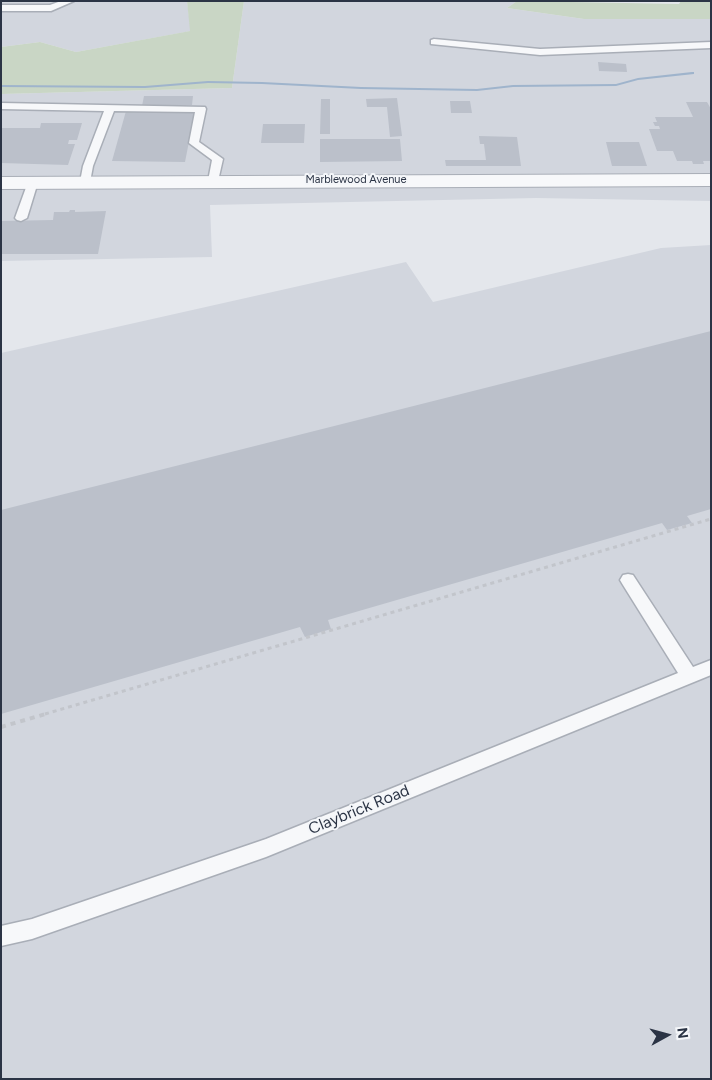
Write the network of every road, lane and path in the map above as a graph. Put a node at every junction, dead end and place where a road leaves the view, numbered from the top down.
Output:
1 (70, 1) edge
2 (1, 8) edge
3 (434, 42) dead end
4 (711, 45) edge
5 (1, 106) edge
6 (110, 108) junction
7 (711, 180) edge
8 (213, 181) junction
9 (1, 182) edge
10 (33, 182) junction
11 (85, 182) junction
12 (21, 218) dead end
13 (711, 519) edge
14 (628, 580) dead end
15 (711, 667) edge
16 (689, 676) junction
17 (1, 727) edge
18 (1, 936) edge

1 - 2 lane
3 - 4 lane
5 - 6 lane
6 - 8 lane
6 - 11 lane
7 - 8 street, Marblewood Avenue
8 - 11 street, Marblewood Avenue
9 - 10 street, Marblewood Avenue
10 - 11 street, Marblewood Avenue
10 - 12 lane
13 - 17 path
14 - 16 lane
15 - 16 lane, Claybrick Road
16 - 18 lane, Claybrick Road

